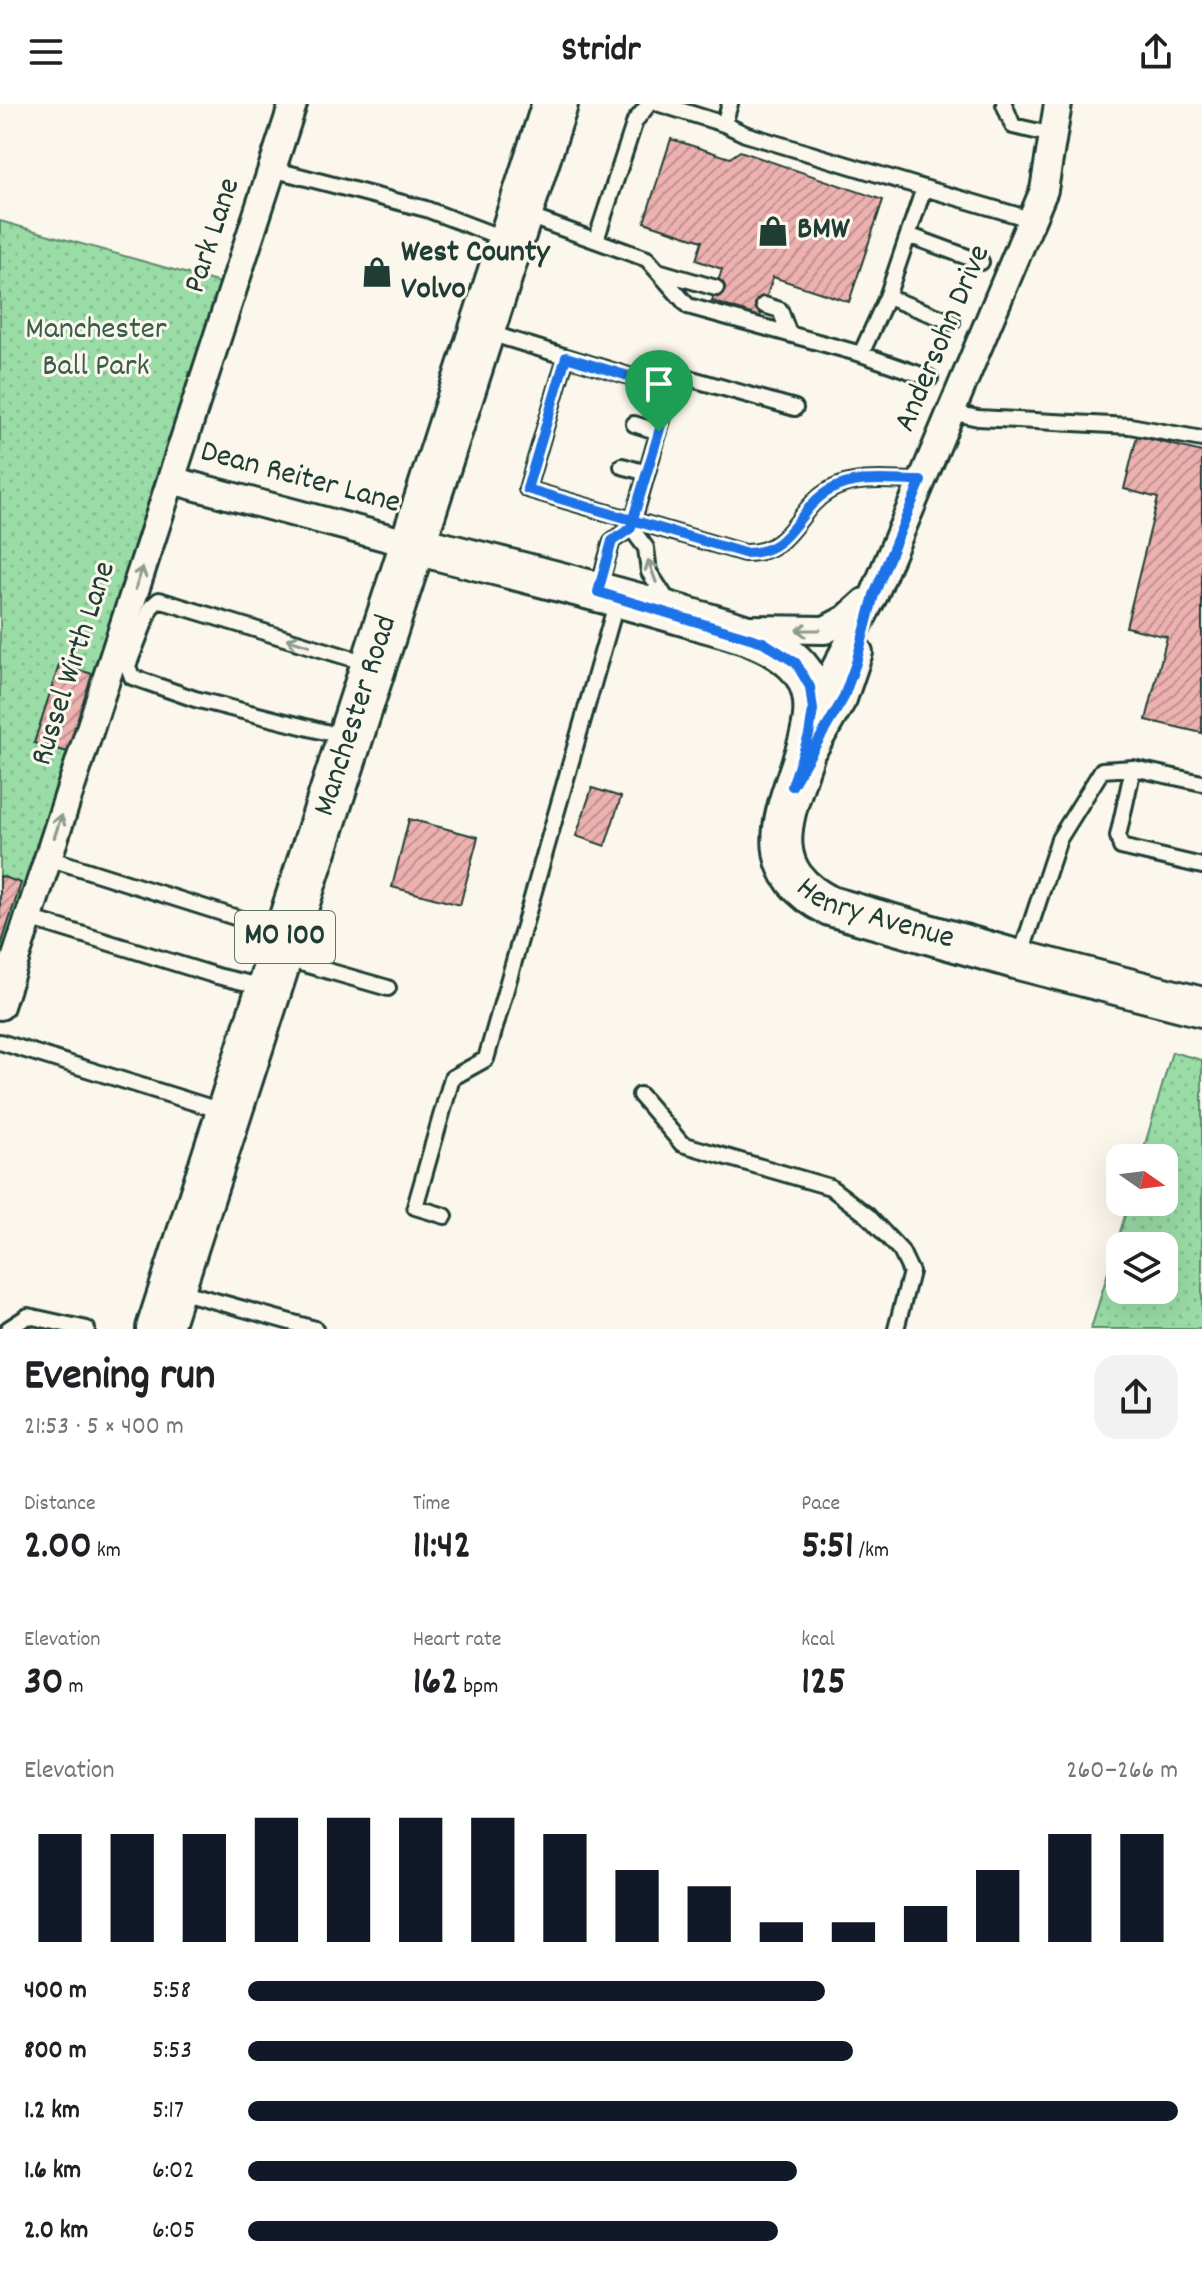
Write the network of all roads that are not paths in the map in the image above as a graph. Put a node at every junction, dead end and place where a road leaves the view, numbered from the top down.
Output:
1 (293, 104) edge
2 (555, 104) edge
3 (649, 104) edge
4 (660, 104) edge
5 (730, 104) edge
6 (1004, 104) edge
7 (1058, 104) edge
8 (724, 124) junction
9 (1053, 135) junction
10 (272, 169) junction
11 (924, 188) junction
12 (1030, 219) junction
13 (516, 227) junction
14 (908, 235) junction
15 (596, 240) junction
16 (981, 262) dead end
17 (657, 271) junction
18 (716, 288) dead end
19 (887, 297) junction
20 (764, 305) dead end
21 (952, 322) dead end
22 (482, 331) junction
23 (789, 334) junction
24 (861, 354) junction
25 (566, 357) junction
26 (930, 378) dead end
27 (671, 389) junction
28 (795, 408) dead end
29 (950, 412) junction
30 (634, 424) dead end
31 (659, 432) junction
32 (1202, 439) edge
33 (622, 466) dead end
34 (647, 473) junction
35 (171, 480) junction
36 (921, 481) junction
37 (632, 525) junction
38 (411, 544) junction
39 (608, 594) junction
40 (874, 595) junction
41 (676, 614) junction
42 (726, 629) junction
43 (372, 665) junction
44 (813, 710) junction
45 (349, 738) junction
46 (1133, 768) junction
47 (1202, 783) edge
48 (792, 786) junction
49 (48, 858) junction
50 (1202, 866) edge
51 (29, 918) junction
52 (278, 960) junction
53 (1019, 960) junction
54 (388, 988) dead end
55 (0, 1006) edge
56 (1202, 1007) edge
57 (0, 1042) edge
58 (640, 1095) dead end
59 (229, 1114) junction
60 (445, 1216) dead end
61 (166, 1309) edge
62 (8, 1329) edge
63 (87, 1329) edge
64 (315, 1329) edge
65 (896, 1329) edge

1 - 10 street, Park Lane
2 - 13 highway, Manchester Road / MO 100
3 - 15 lane
4 - 8 lane
5 - 8 lane
6 - 9 lane
7 - 9 street, Andersohn Drive
8 - 11 lane
9 - 12 street, Andersohn Drive
10 - 13 lane
10 - 35 street, Park Lane
11 - 12 lane
11 - 14 lane
12 - 29 street, Andersohn Drive
13 - 15 lane
13 - 22 highway, Manchester Road / MO 100
14 - 16 lane
14 - 19 lane
15 - 17 lane
17 - 18 lane
17 - 23 lane
19 - 21 lane
19 - 24 lane
20 - 23 lane
22 - 25 lane
22 - 38 highway, Manchester Road / MO 100
23 - 24 lane
24 - 26 lane
25 - 27 lane
25 - 37 lane
27 - 28 lane
27 - 31 lane
29 - 32 lane
29 - 36 street, Andersohn Drive
30 - 31 lane
31 - 34 lane
33 - 34 lane
34 - 37 lane
35 - 38 street, Dean Reiter Lane
49 -> 35 street, Russel Wirth Lane
36 - 37 lane
36 - 40 street, Andersohn Drive
37 - 39 lane
41 -> 37 lane
38 - 39 street, Henry Avenue
38 - 43 highway, Manchester Road / MO 100
39 - 41 street, Henry Avenue
39 - 60 lane
40 -> 42 street, Andersohn Drive
40 - 44 street, Andersohn Drive
40 - 48 street, Andersohn Drive
41 - 42 street, Henry Avenue
42 - 44 street, Henry Avenue
43 - 45 highway, Manchester Road / MO 100
43 -> 45 lane
44 - 48 street, Henry Avenue
45 - 52 highway, Manchester Road / MO 100
46 - 47 lane
46 - 50 lane
46 - 53 lane
48 - 53 street, Henry Avenue
49 - 51 street, Russel Wirth Lane
49 - 52 lane
51 - 52 lane
51 - 55 street, Russel Wirth Lane
52 - 54 lane
52 - 59 highway, Manchester Road / MO 100
53 - 56 street, Henry Avenue
57 - 59 lane
58 - 65 lane
59 - 61 highway, Manchester Road / MO 100
61 - 64 lane
62 - 63 lane

